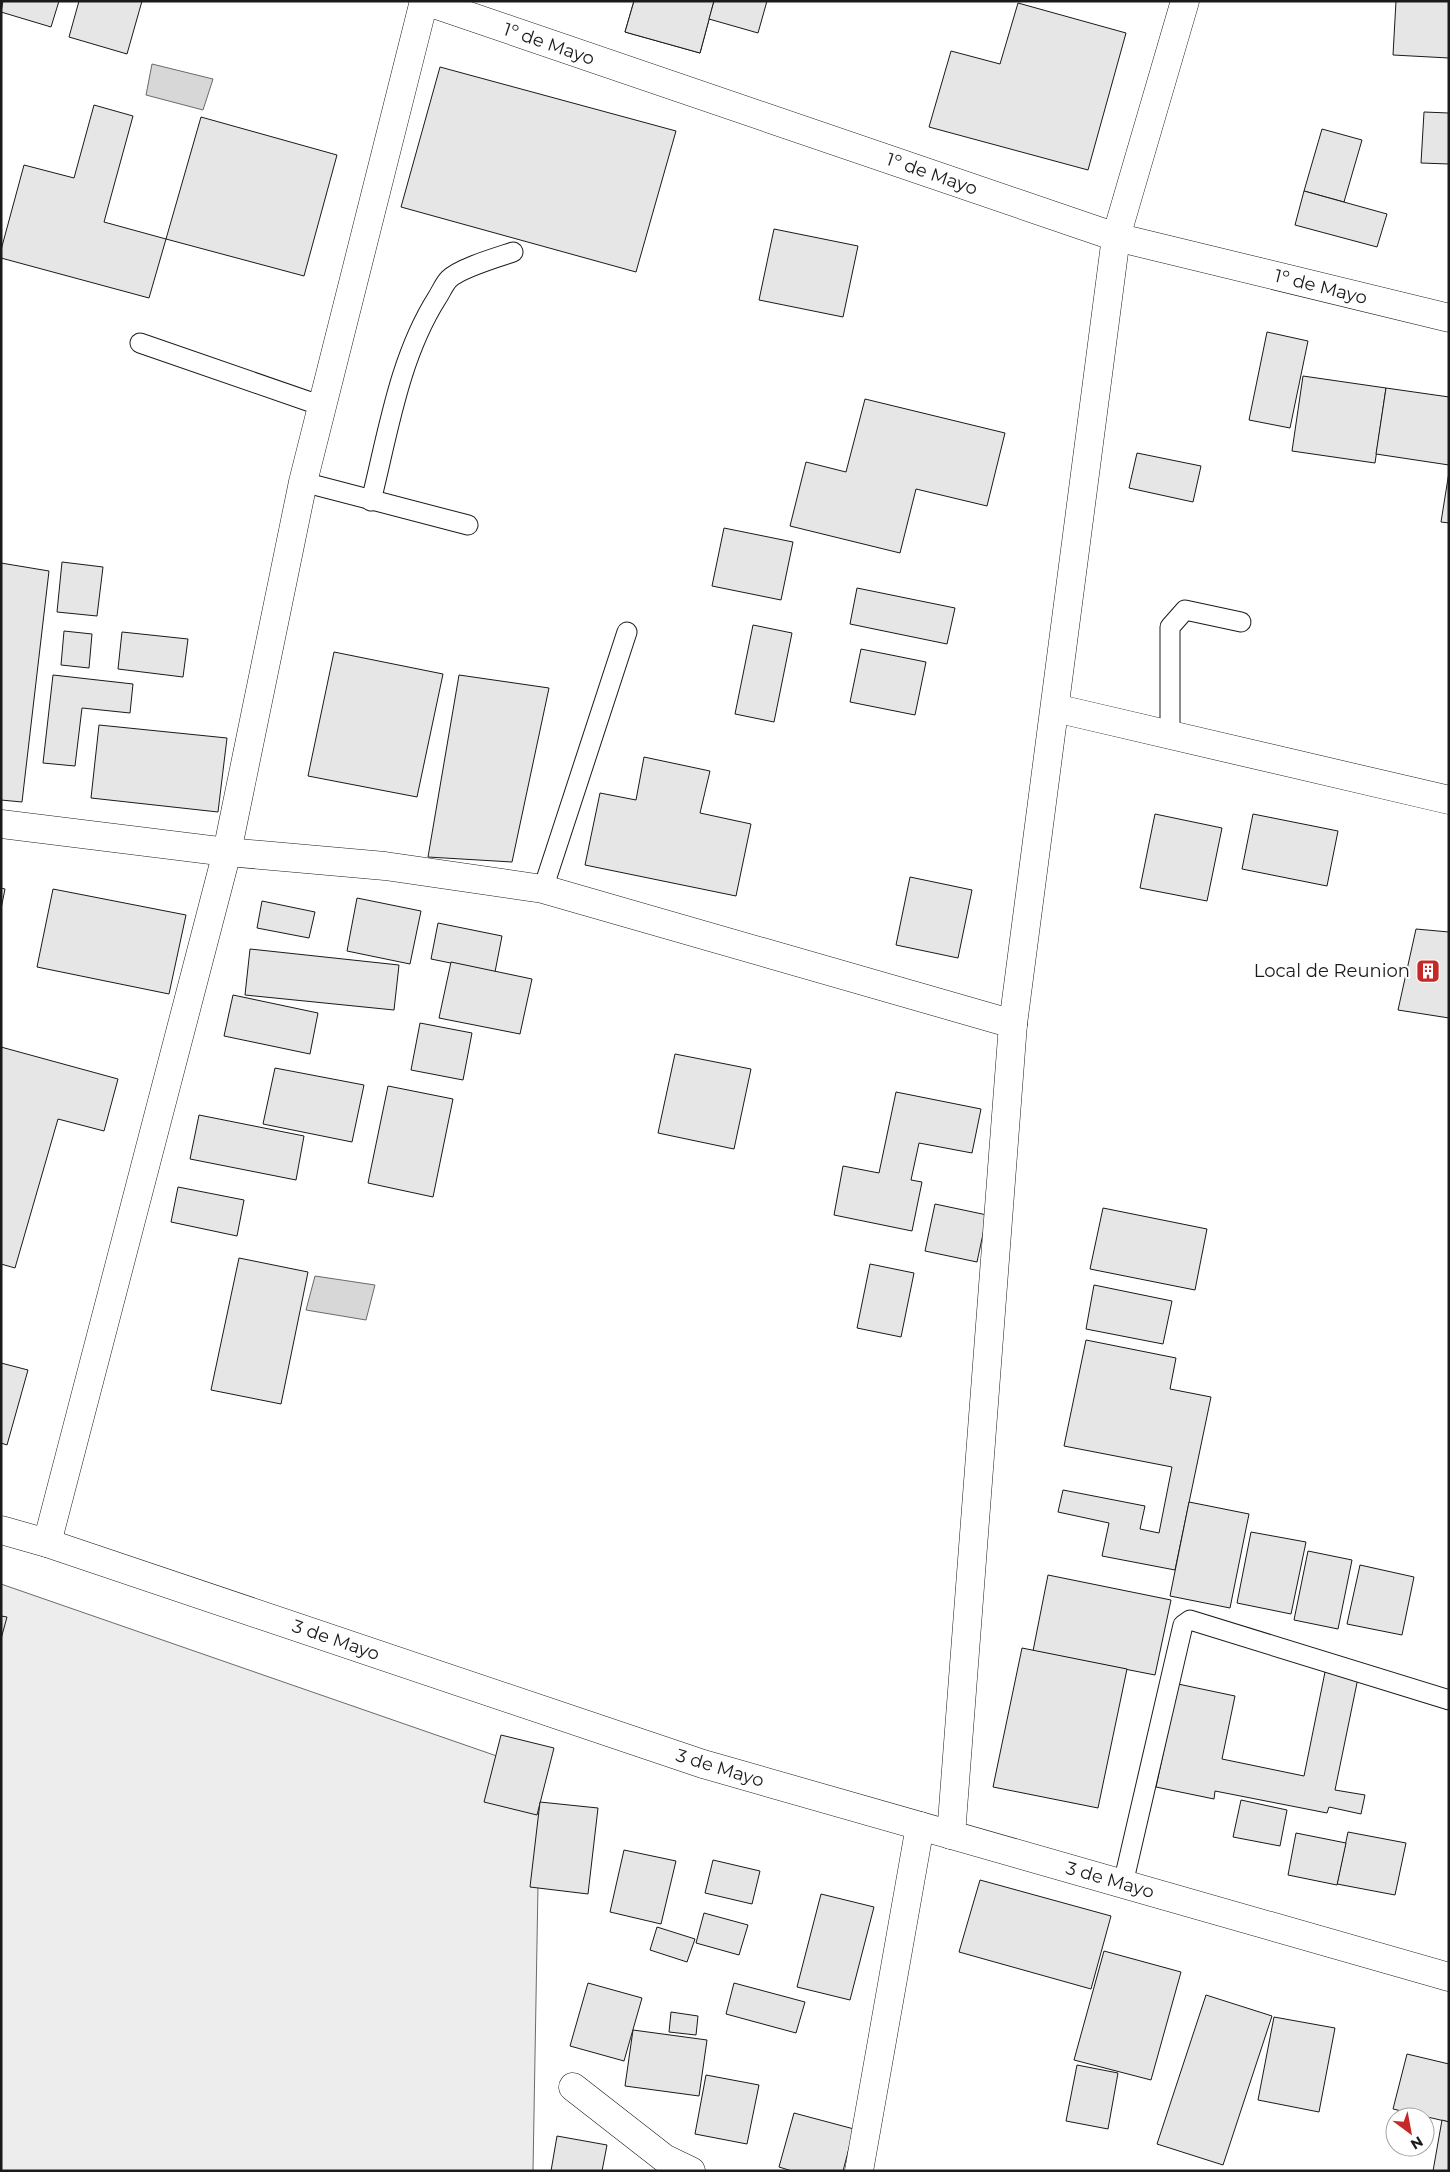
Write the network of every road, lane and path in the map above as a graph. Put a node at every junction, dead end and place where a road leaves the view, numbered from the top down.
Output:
1 (424, 1) edge
2 (1185, 1) edge
3 (1116, 237) junction
4 (513, 252) dead end
5 (1449, 318) edge
6 (140, 342) dead end
7 (322, 406) junction
8 (303, 482) junction
9 (371, 501) junction
10 (468, 525) dead end
11 (1241, 622) dead end
12 (627, 632) dead end
13 (1054, 708) junction
14 (1170, 734) junction
15 (1449, 800) edge
16 (1, 824) edge
17 (227, 852) junction
18 (543, 889) junction
19 (1013, 1024) junction
20 (1, 1530) edge
21 (48, 1543) junction
22 (1449, 1700) edge
23 (920, 1826) junction
24 (951, 1834) junction
25 (1123, 1884) junction
26 (1449, 1978) edge
27 (573, 2088) dead end
28 (691, 2171) edge
29 (859, 2171) edge

1 - 3 street, 1º de Mayo
1 - 7 street
2 - 3 street
3 - 5 street, 1º de Mayo
3 - 13 street
4 - 9 lane
6 - 7 lane
7 - 8 street
8 - 9 lane
8 - 17 street
9 - 10 lane
11 - 14 lane
12 - 18 lane
13 - 14 street
13 - 19 street
14 - 15 street
16 - 17 street
17 - 18 street
17 - 21 street
18 - 19 street
19 - 24 street
20 - 21 street, 3 de Mayo
21 - 23 street, 3 de Mayo
22 - 25 lane
23 - 24 street, 3 de Mayo
23 - 29 street
24 - 25 street, 3 de Mayo
25 - 26 street, 3 de Mayo
27 - 28 street

